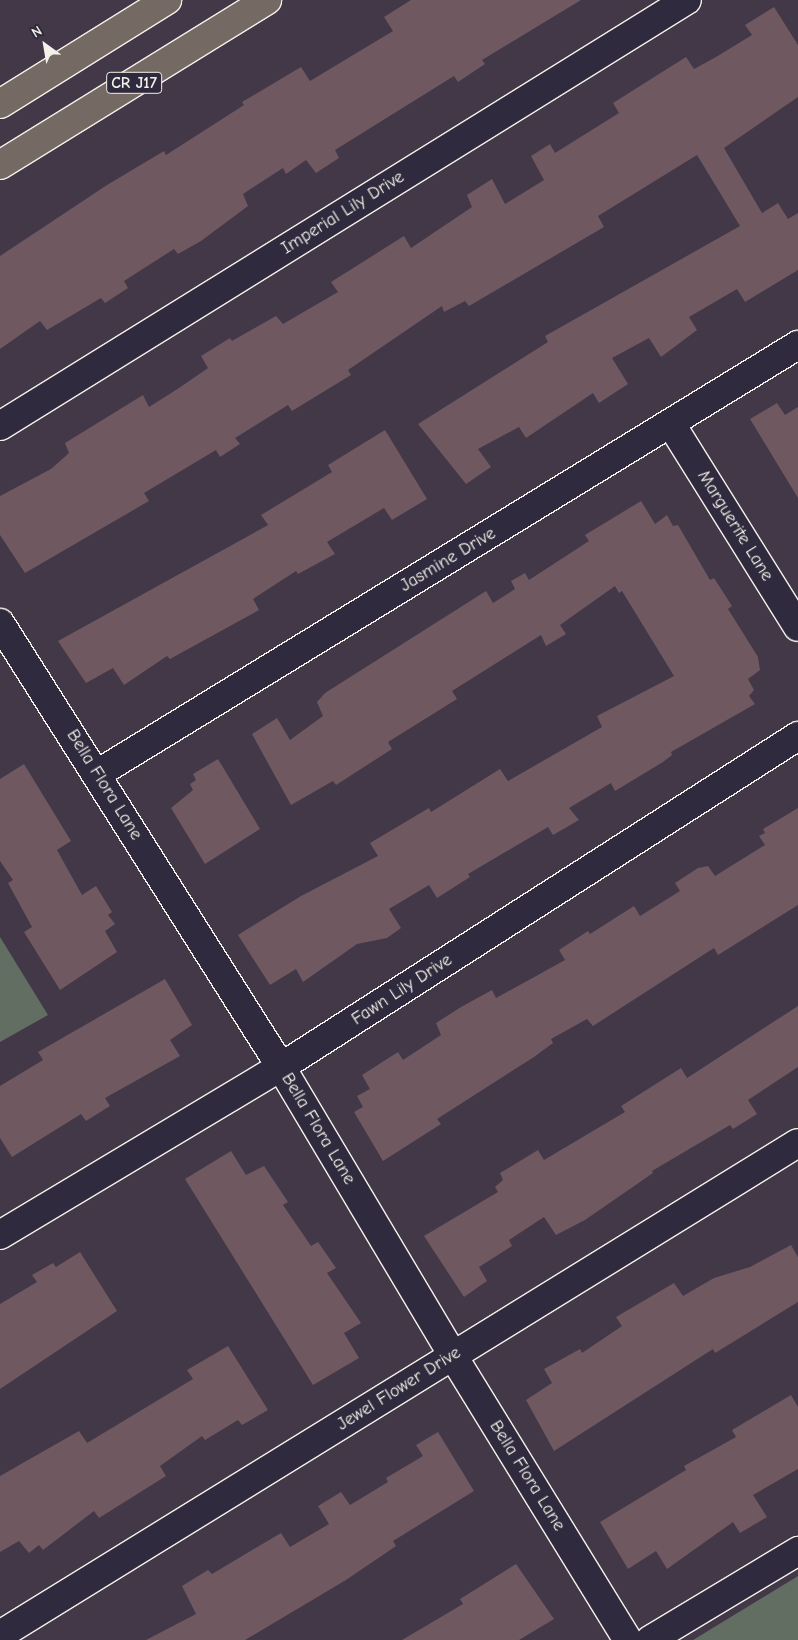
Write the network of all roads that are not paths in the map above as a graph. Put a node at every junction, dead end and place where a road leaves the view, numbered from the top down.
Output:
1 (167, 0) edge
2 (267, 0) edge
3 (687, 0) edge
4 (0, 104) edge
5 (0, 165) edge
6 (798, 345) edge
7 (671, 424) junction
8 (0, 426) edge
9 (0, 623) edge
10 (798, 627) edge
11 (798, 736) edge
12 (97, 774) junction
13 (281, 1067) junction
14 (798, 1142) edge
15 (0, 1235) edge
16 (453, 1356) junction
17 (798, 1551) edge
18 (0, 1635) edge
19 (628, 1640) edge
20 (650, 1640) edge

1 - 4 main road
2 - 5 main road, CR J17
3 - 8 street, Imperial Lily Drive
6 - 7 street, Jasmine Drive
7 - 10 street, Marguerite Lane
7 - 12 street, Jasmine Drive
9 - 12 street, Bella Flora Lane
11 - 13 street, Fawn Lily Drive
12 - 13 street, Bella Flora Lane
13 - 15 street, Fawn Lily Drive
13 - 16 street, Bella Flora Lane
14 - 16 street, Jewel Flower Drive
16 - 18 street, Jewel Flower Drive
16 - 19 street, Bella Flora Lane
17 - 20 street

